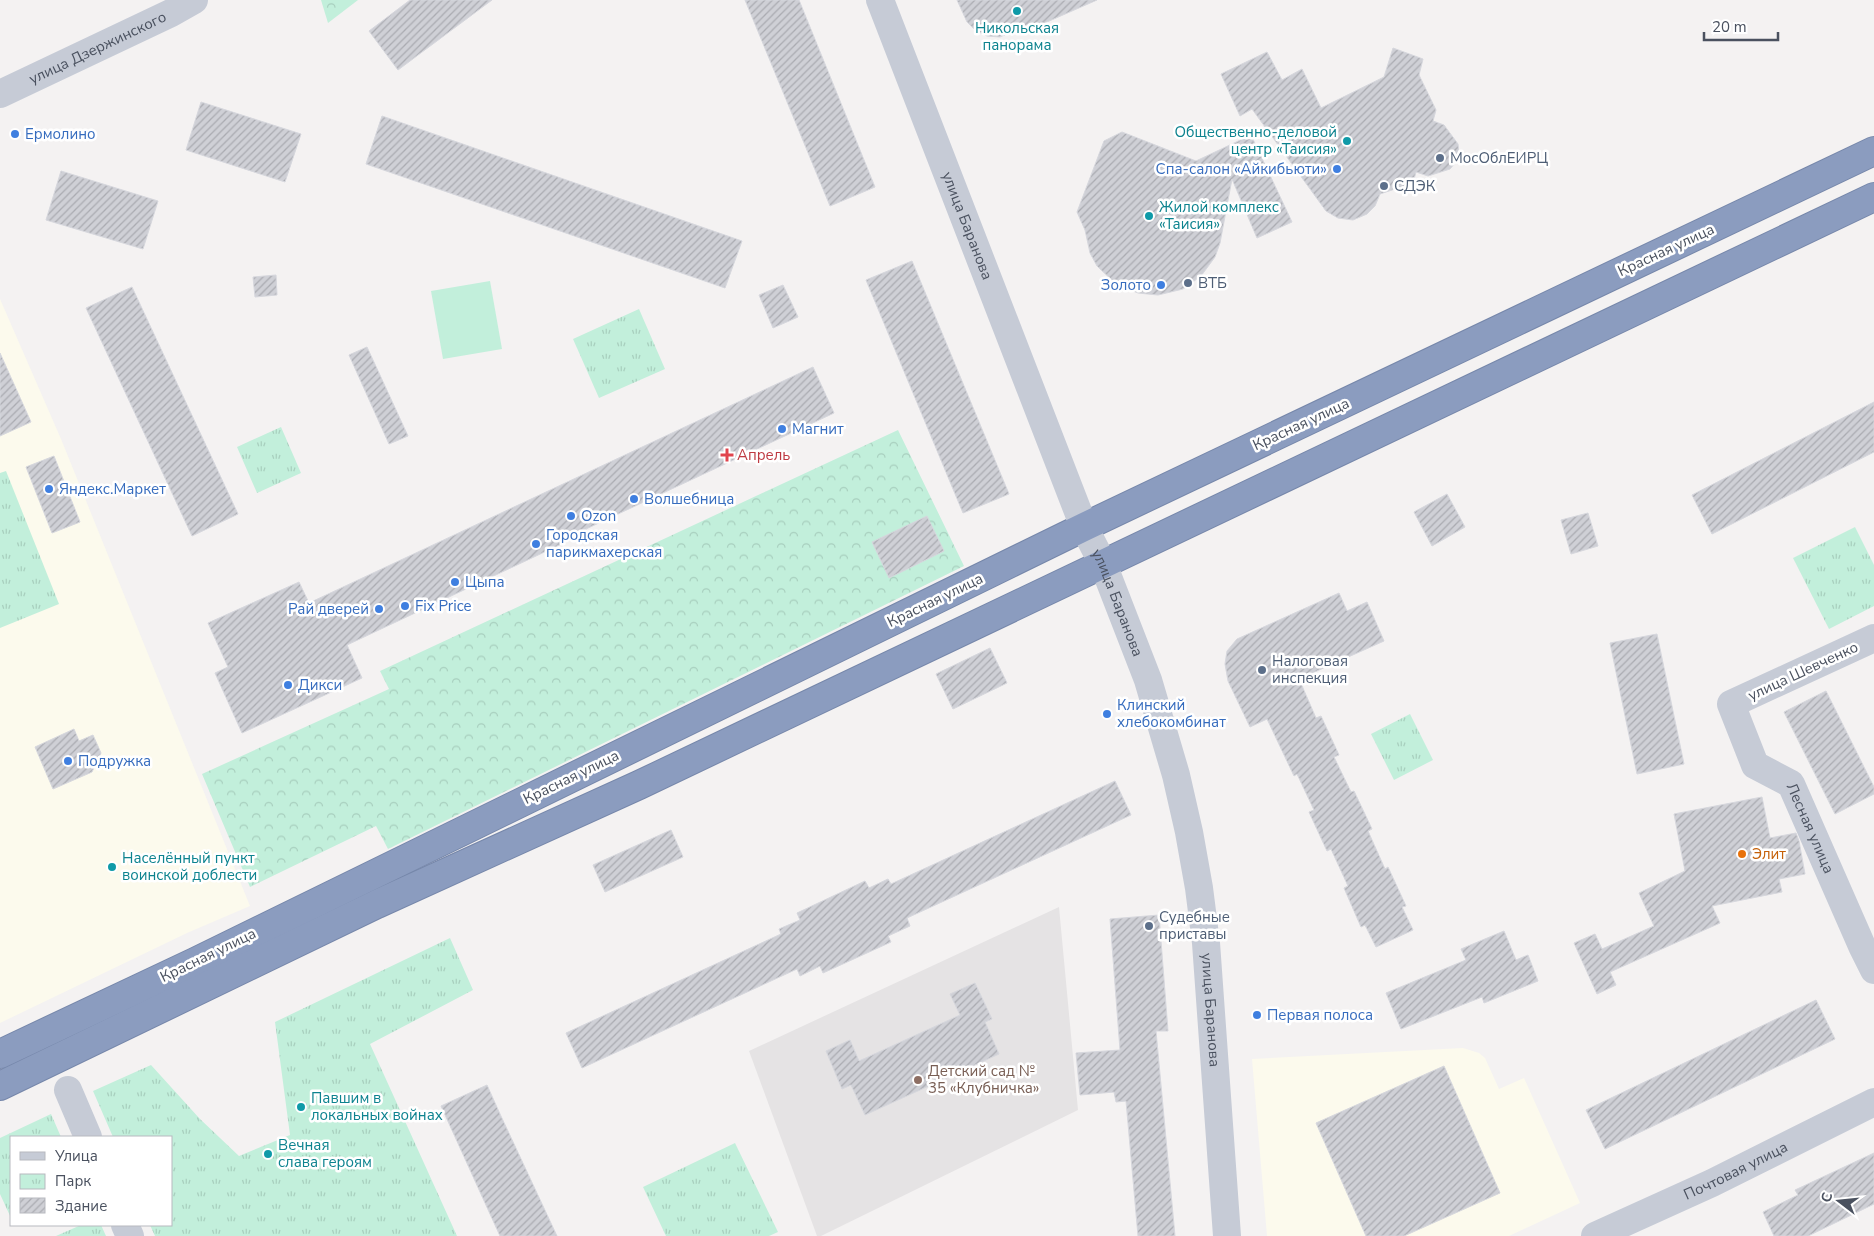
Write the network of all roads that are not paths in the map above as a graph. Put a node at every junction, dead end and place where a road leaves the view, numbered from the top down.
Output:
1 (194, 0) edge
2 (880, 0) edge
3 (0, 94) edge
4 (1874, 151) edge
5 (1874, 197) edge
6 (1084, 527) junction
7 (1103, 564) junction
8 (1874, 638) edge
9 (1731, 704) joint
10 (1874, 970) edge
11 (0, 1054) edge
12 (0, 1086) edge
13 (68, 1090) dead end
14 (1874, 1102) edge
15 (88, 1136) edge
16 (1228, 1236) edge
17 (1595, 1236) edge

1 - 3 street, улица Дзержинского
2 - 6 street, улица Баранова
4 - 6 highway, Красная улица
5 - 7 highway, Красная улица
6 - 7 street, улица Баранова
6 - 11 highway, Красная улица
7 - 12 highway, Красная улица
7 - 16 street, улица Баранова
8 - 9 street, улица Шевченко
9 - 10 street, Лесная улица
13 - 15 street
14 - 17 street, Почтовая улица

